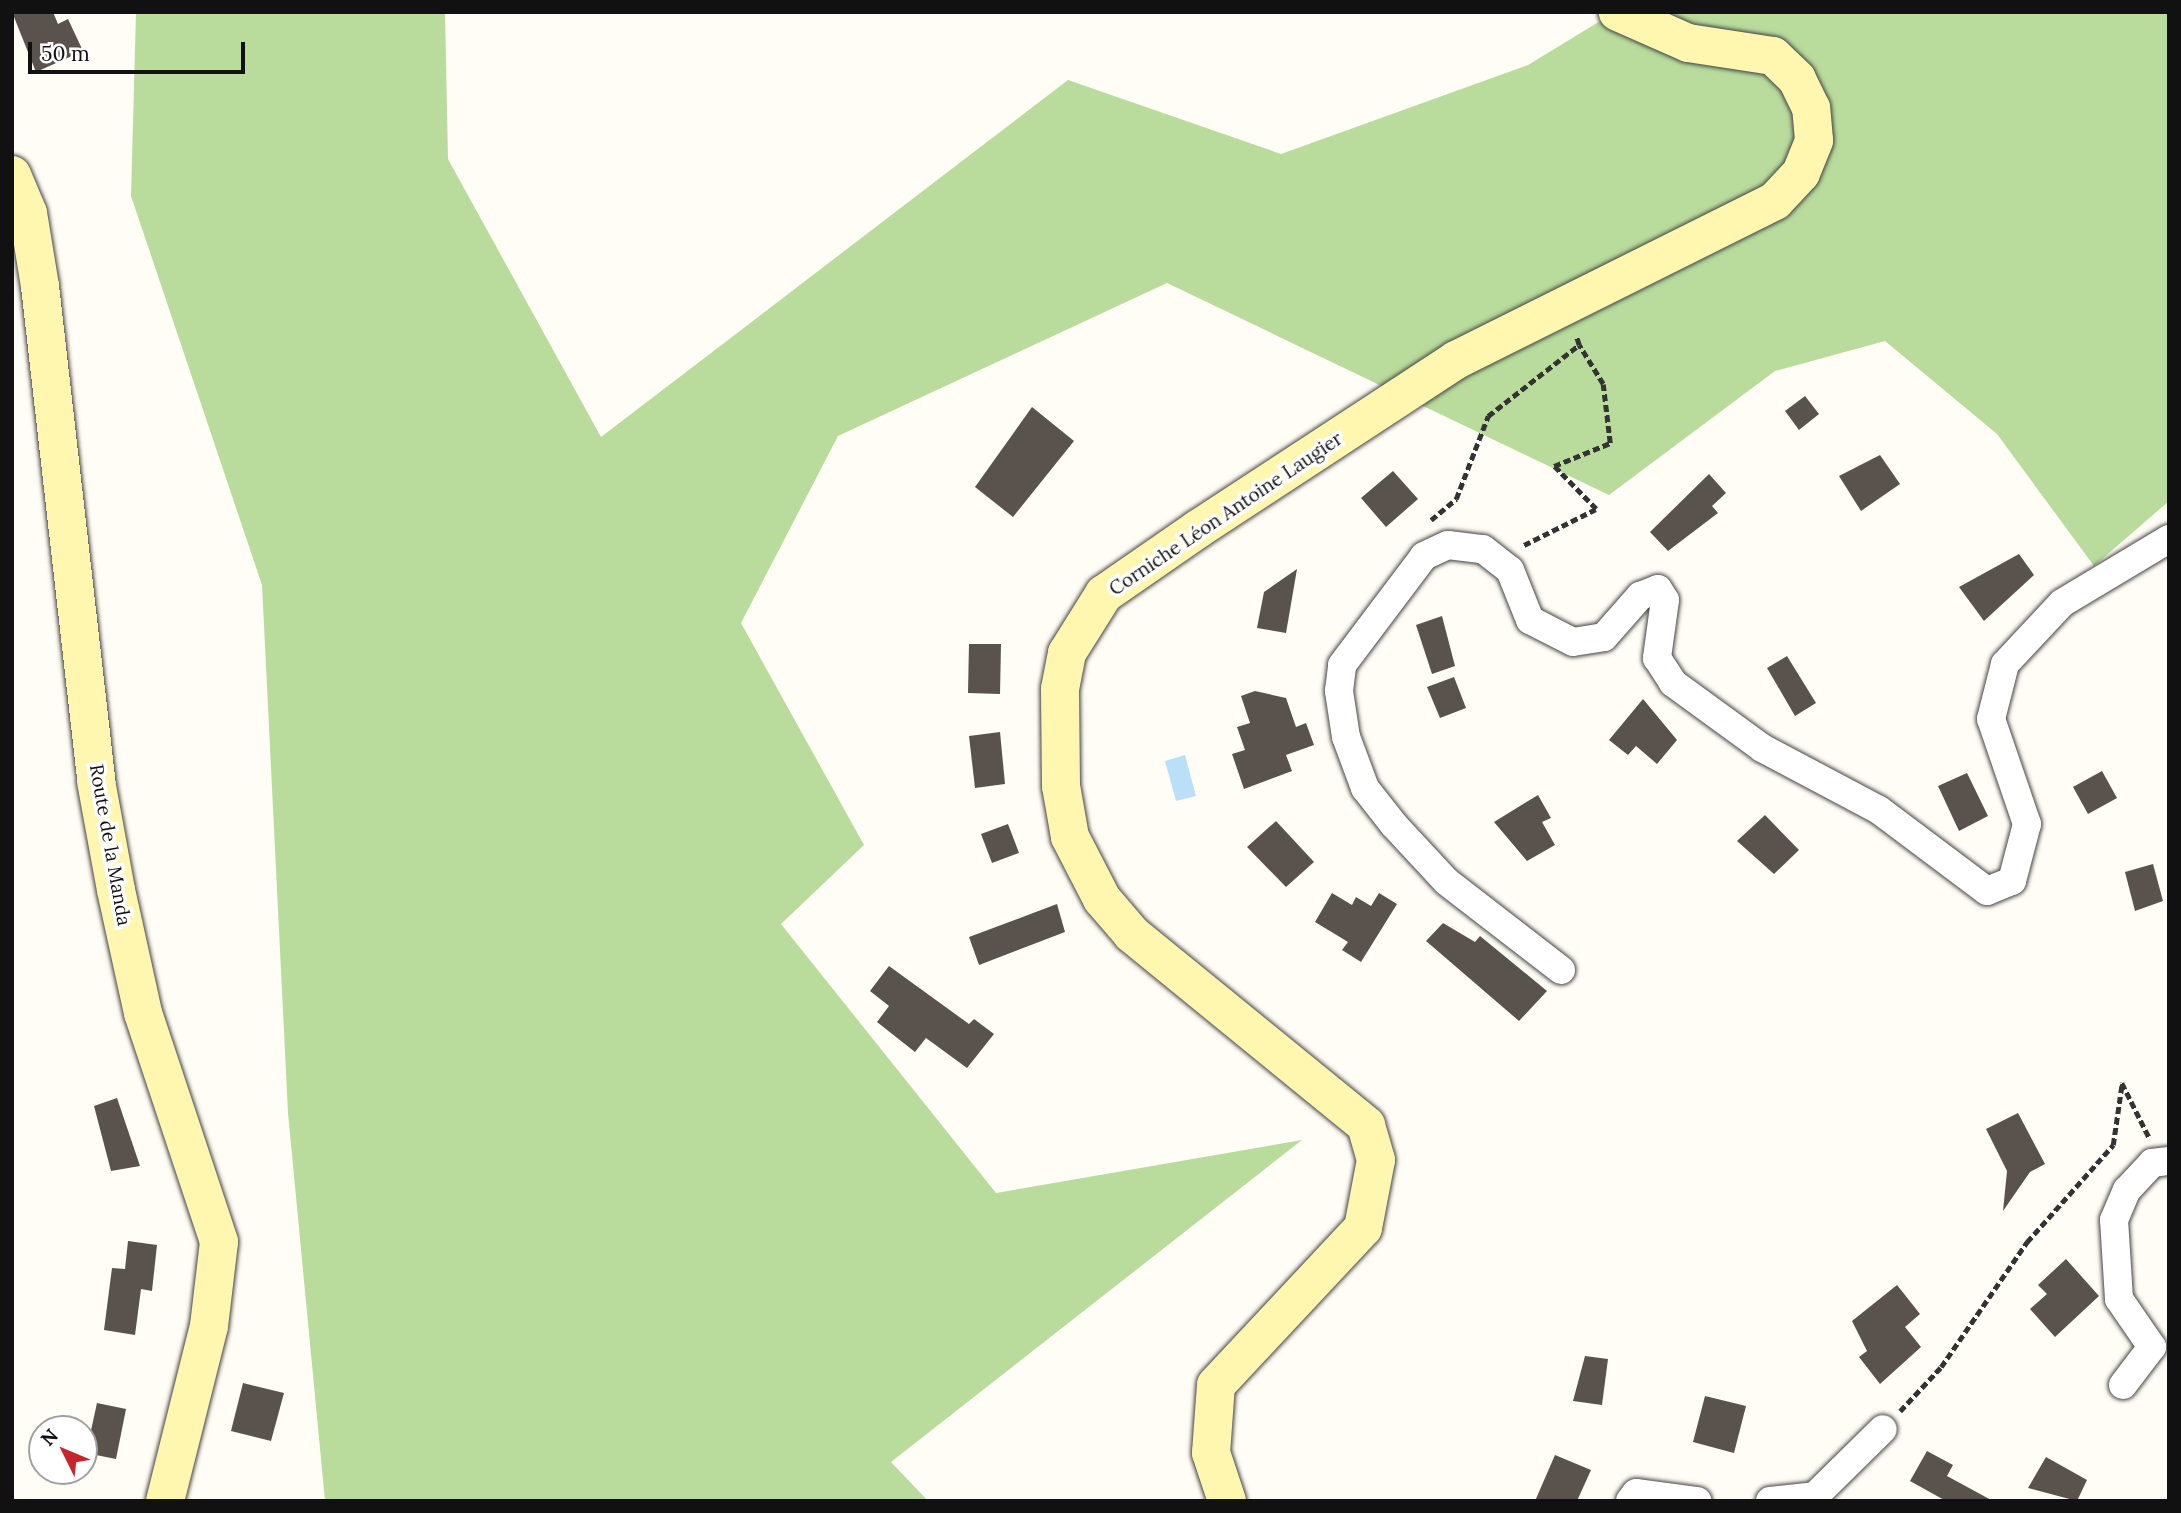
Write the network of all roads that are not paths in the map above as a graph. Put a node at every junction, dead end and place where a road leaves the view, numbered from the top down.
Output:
1 (1618, 12) edge
2 (12, 176) edge
3 (2169, 539) edge
4 (1561, 971) dead end
5 (2165, 1162) edge
6 (2123, 1385) dead end
7 (1883, 1429) road end
8 (165, 1501) edge
9 (1227, 1501) edge
10 (1630, 1501) edge
11 (1697, 1501) edge
12 (1770, 1501) edge

1 - 9 street, Corniche Léon Antoine Laugier
2 - 8 street, Route de la Manda
3 - 4 street
5 - 6 street
7 - 12 street
10 - 11 street

